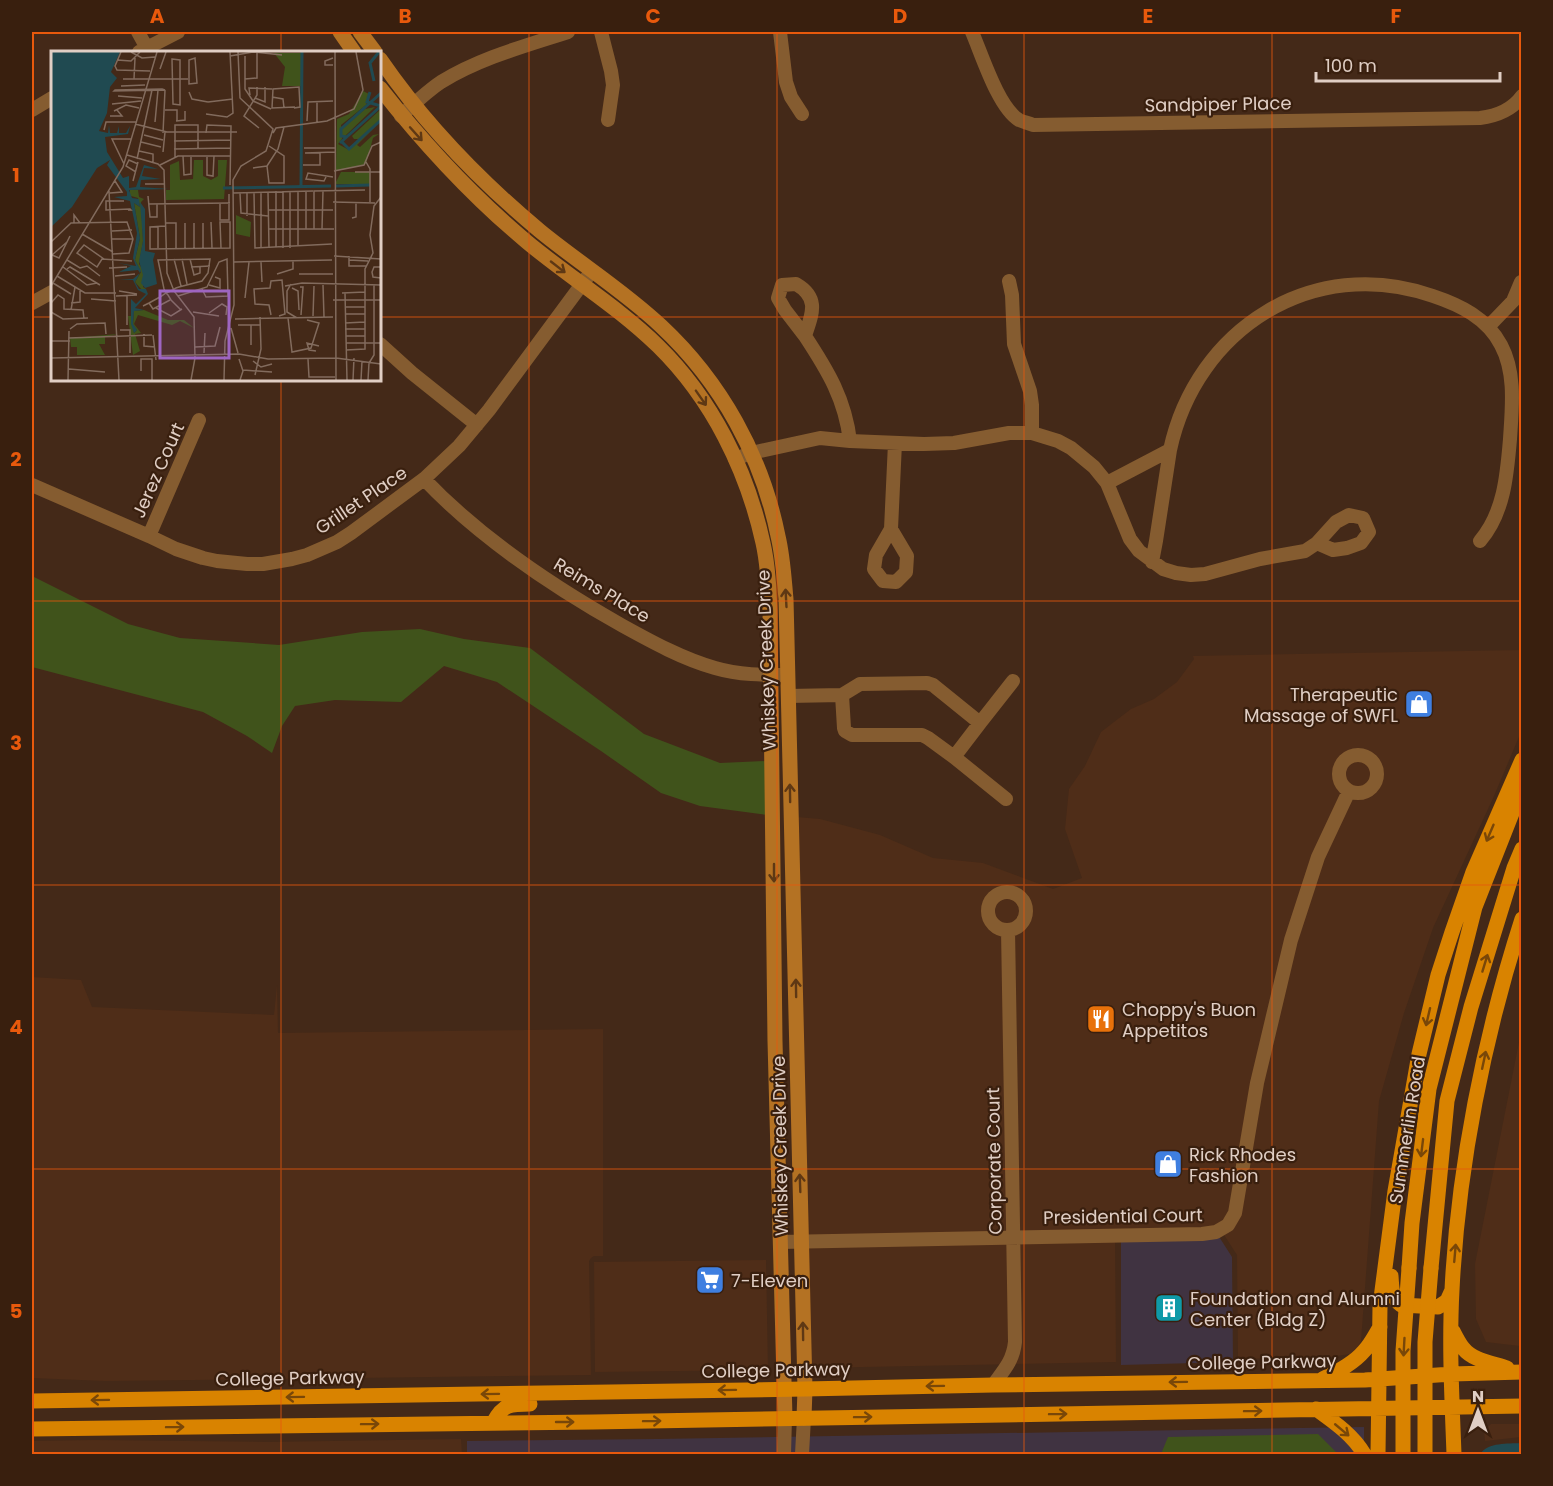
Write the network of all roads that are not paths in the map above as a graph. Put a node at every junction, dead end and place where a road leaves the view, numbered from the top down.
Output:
1 (138, 32) edge
2 (178, 32) edge
3 (340, 32) edge
4 (360, 32) edge
5 (568, 32) edge
6 (601, 32) edge
7 (780, 32) edge
8 (972, 32) edge
9 (145, 51) edge
10 (353, 51) edge
11 (374, 51) edge
12 (381, 60) edge
13 (381, 89) edge
14 (51, 99) edge
15 (1519, 100) edge
16 (414, 104) junction
17 (32, 110) edge
18 (802, 114) dead end
19 (401, 116) junction
20 (608, 120) dead end
21 (591, 271) junction
22 (1009, 281) dead end
23 (1521, 282) edge
24 (580, 284) junction
25 (51, 293) edge
26 (32, 303) edge
27 (1488, 327) junction
28 (805, 336) dead end
29 (381, 345) edge
30 (199, 420) dead end
31 (477, 425) junction
32 (1032, 433) junction
33 (850, 441) junction
34 (895, 442) junction
35 (1170, 450) junction
36 (751, 453) junction
37 (735, 459) junction
38 (424, 479) junction
39 (1107, 483) junction
40 (32, 485) edge
41 (891, 529) dead end
42 (149, 536) junction
43 (1480, 541) dead end
44 (1317, 543) dead end
45 (1152, 561) junction
46 (771, 675) junction
47 (788, 675) junction
48 (1013, 681) dead end
49 (842, 695) junction
50 (788, 696) junction
51 (980, 723) junction
52 (954, 757) junction
53 (1521, 760) edge
54 (1521, 788) edge
55 (1348, 790) dead end
56 (1006, 799) dead end
57 (1521, 849) edge
58 (1521, 919) edge
59 (1008, 930) dead end
60 (1390, 1234) junction
61 (1013, 1237) junction
62 (802, 1241) junction
63 (780, 1242) junction
64 (1452, 1290) junction
65 (1380, 1327) junction
66 (1451, 1328) junction
67 (1521, 1372) edge
68 (1452, 1374) junction
69 (1380, 1379) junction
70 (1320, 1381) junction
71 (993, 1384) junction
72 (805, 1389) junction
73 (785, 1390) junction
74 (600, 1392) junction
75 (32, 1401) edge
76 (1521, 1406) edge
77 (1452, 1407) junction
78 (1316, 1409) junction
79 (1379, 1409) junction
80 (785, 1418) junction
81 (804, 1418) junction
82 (493, 1423) junction
83 (32, 1429) edge
84 (784, 1455) edge
85 (802, 1455) edge
86 (1364, 1455) edge
87 (1378, 1455) edge
88 (1403, 1455) edge
89 (1425, 1455) edge
90 (1454, 1455) edge

1 - 9 street
2 - 9 street
3 - 10 street
4 - 11 street
5 - 16 street
6 - 20 street
7 - 18 street
8 - 15 street, Sandpiper Place
12 - 16 street, Whiskey Creek Drive
13 - 19 street, Whiskey Creek Drive
14 - 17 street
16 - 19 street
16 - 21 street, Whiskey Creek Drive
19 -> 24 street, Whiskey Creek Drive
21 - 24 street, Grillet Place
21 - 36 street, Whiskey Creek Drive
22 - 32 street
23 - 27 street
24 - 31 street, Grillet Place
24 -> 37 street, Whiskey Creek Drive
25 - 26 street
27 - 35 street
27 - 43 street
28 - 33 street
29 - 31 street
30 - 42 street, Jerez Court
31 - 38 street, Grillet Place
32 - 34 street
32 - 39 street
33 - 34 street
33 - 36 street
34 - 41 street
35 - 39 street
35 - 45 street
36 - 37 street
47 -> 36 street, Whiskey Creek Drive
37 - 46 street, Whiskey Creek Drive
38 - 42 street, Grillet Place
38 - 46 street, Reims Place
39 - 45 street
40 - 42 street, Grillet Place
44 - 45 street
46 - 47 street, Reims Place
46 -> 63 street, Whiskey Creek Drive
47 - 50 street, Whiskey Creek Drive
48 - 51 street
49 - 50 street
49 - 51 street
49 - 52 street
62 -> 50 street, Whiskey Creek Drive
51 - 52 street
52 - 56 street
53 -> 60 main road
54 -> 88 main road, Summerlin Road, bridge
55 - 61 street, Presidential Court
89 -> 57 main road, Summerlin Road, bridge
64 -> 58 main road
59 - 61 street, Corporate Court
60 - 64 main road
60 - 65 main road
61 - 62 street, Presidential Court
61 - 71 street, Corporate Court
62 - 63 street, Presidential Court
72 -> 62 street, Whiskey Creek Drive
63 - 73 street, Whiskey Creek Drive
64 - 66 main road
65 - 69 main road
65 - 70 main road
66 - 67 main road
66 - 68 main road
67 - 68 main road, College Parkway
68 - 69 main road, College Parkway
68 - 77 main road
69 - 70 main road, College Parkway
69 - 79 main road
70 -> 71 main road, College Parkway
71 -> 72 main road, College Parkway
72 - 73 main road, College Parkway
72 - 81 street, Whiskey Creek Drive
73 -> 74 main road, College Parkway
73 - 80 street, Whiskey Creek Drive
74 -> 75 main road, College Parkway
74 - 82 main road
76 - 77 main road
77 - 79 main road
77 - 90 main road
78 - 79 main road
81 -> 78 main road
78 -> 86 main road
79 - 87 main road
80 - 81 main road
82 -> 80 main road
80 - 84 street
81 - 85 street
83 -> 82 main road

